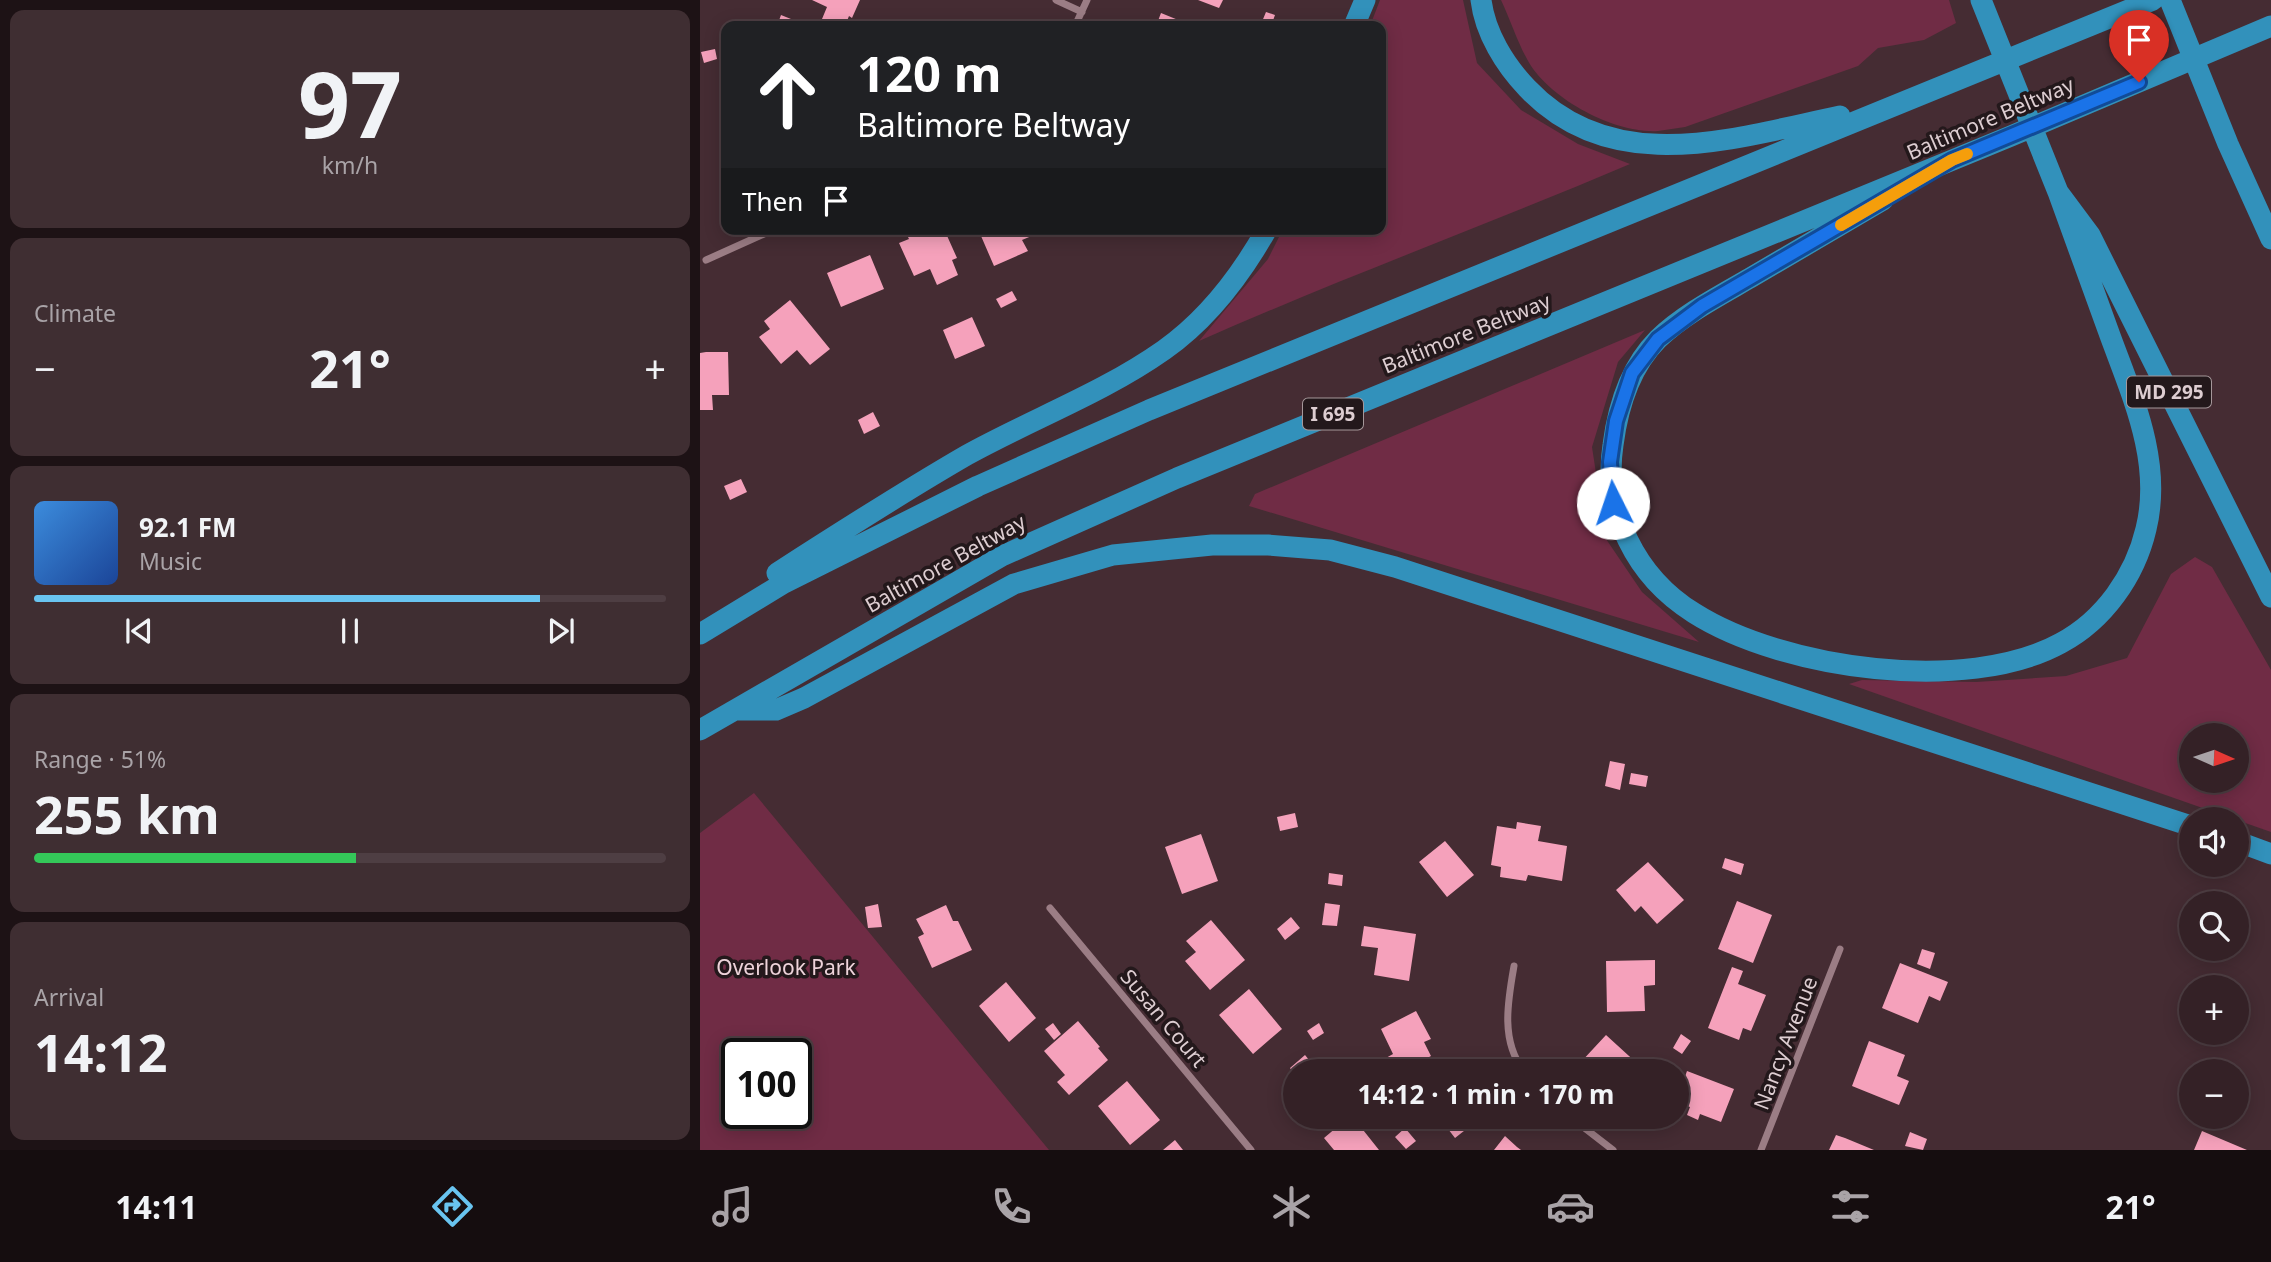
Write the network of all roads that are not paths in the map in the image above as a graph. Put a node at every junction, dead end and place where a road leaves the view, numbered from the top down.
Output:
1 (1056, 0) edge
2 (1087, 0) edge
3 (1364, 0) edge
4 (1480, 0) edge
5 (1981, 0) edge
6 (2153, 0) edge
7 (2170, 0) edge
8 (1082, 12) junction
9 (1078, 21) edge
10 (1356, 21) edge
11 (2271, 26) edge
12 (1894, 105) junction
13 (2228, 144) junction
14 (1952, 160) junction
15 (2058, 192) junction
16 (2271, 209) edge
17 (762, 235) edge
18 (1264, 235) edge
19 (2271, 239) edge
20 (706, 260) dead end
21 (2271, 597) edge
22 (700, 627) edge
23 (700, 634) edge
24 (734, 710) junction
25 (700, 730) edge
26 (2179, 822) edge
27 (2249, 846) edge
28 (2271, 854) edge
29 (1050, 908) dead end
30 (1840, 949) dead end
31 (1514, 966) dead end
32 (1518, 1059) edge
33 (1586, 1129) edge
34 (1251, 1150) edge
35 (1613, 1150) edge
36 (1761, 1150) edge

1 - 8 street
2 - 8 street
3 - 10 highway
4 - 12 highway
5 - 15 highway, MD 295
6 - 12 highway
7 - 13 highway
8 - 9 street
11 - 14 highway, Baltimore Beltway / I 695
12 - 23 highway
13 - 16 highway
13 - 19 highway
14 - 15 highway
14 - 24 highway, Baltimore Beltway / I 695
15 - 21 highway, MD 295
17 - 20 street
18 - 22 highway
24 - 25 highway, Baltimore Beltway / I 695
24 - 26 highway
27 - 28 highway
29 - 34 street, Susan Court
30 - 36 street, Nancy Avenue
31 - 32 street
33 - 35 street

